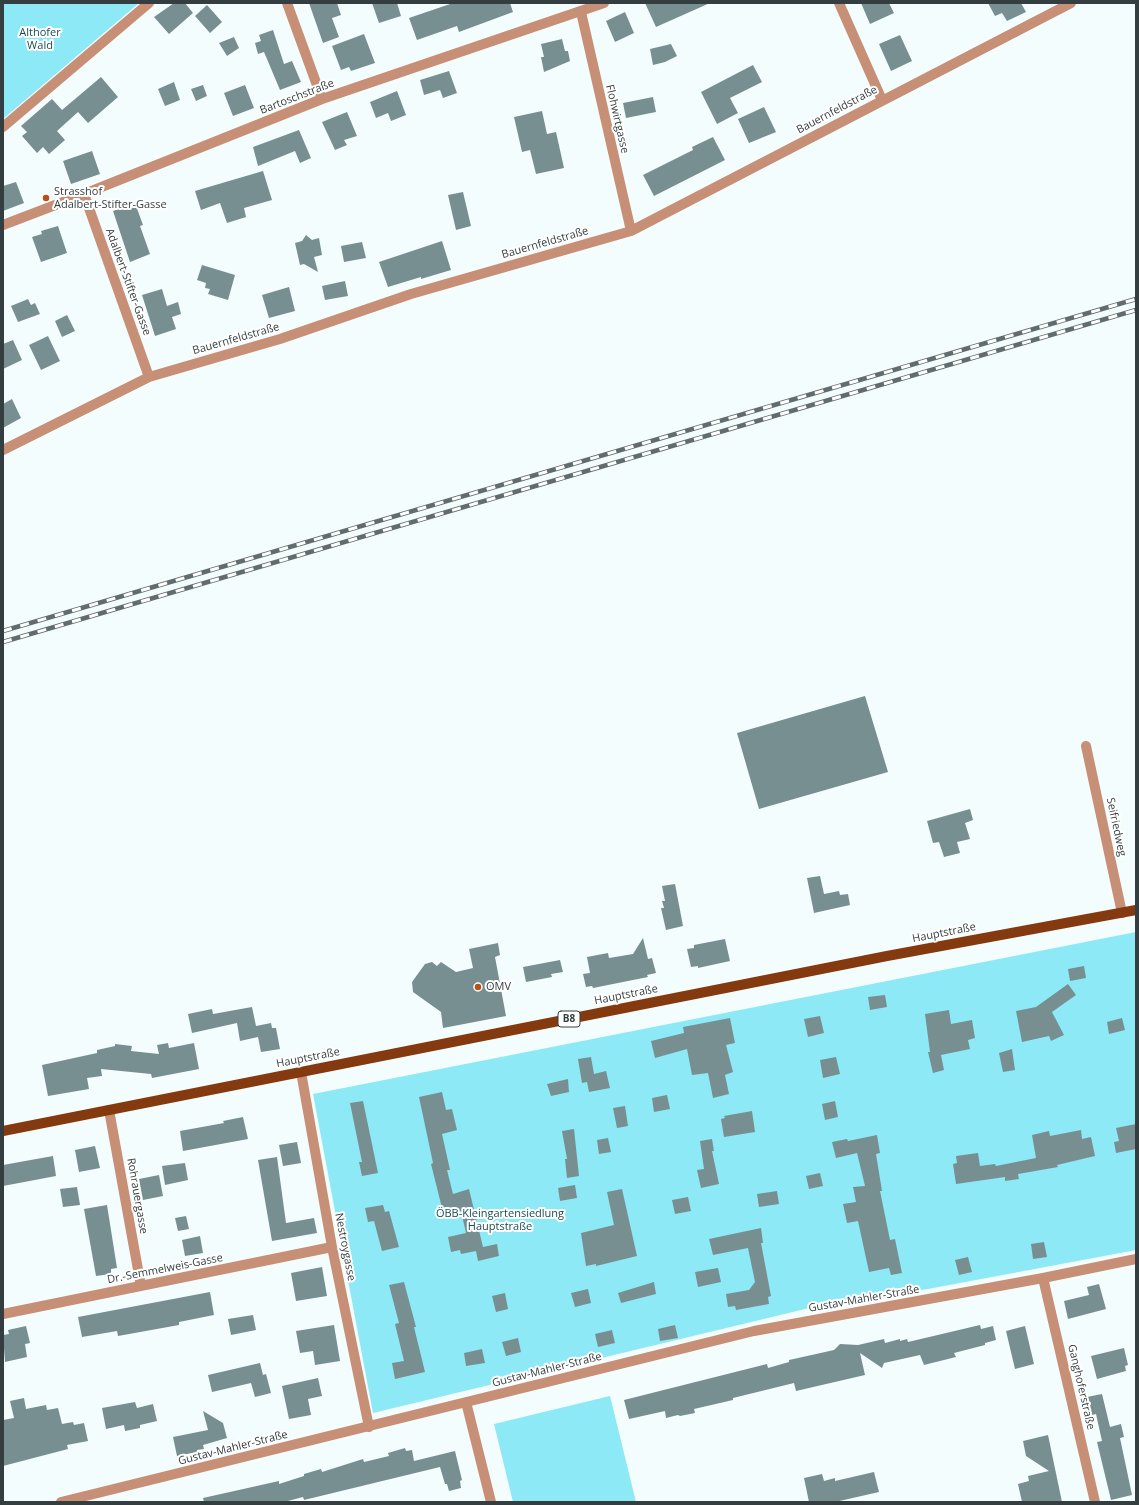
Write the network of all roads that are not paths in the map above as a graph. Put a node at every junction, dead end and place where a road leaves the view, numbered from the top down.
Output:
1 (149, 3) edge
2 (287, 3) edge
3 (604, 3) edge
4 (839, 3) edge
5 (1071, 3) edge
6 (593, 5) edge
7 (581, 12) junction
8 (322, 99) junction
9 (882, 100) junction
10 (3, 127) edge
11 (84, 194) junction
12 (3, 225) edge
13 (630, 231) junction
14 (149, 377) junction
15 (3, 450) edge
16 (1086, 746) dead end
17 (1136, 910) edge
18 (1122, 913) junction
19 (301, 1072) junction
20 (109, 1110) junction
21 (3, 1131) edge
22 (332, 1248) junction
23 (1136, 1259) edge
24 (1043, 1278) junction
25 (141, 1286) junction
26 (3, 1314) edge
27 (466, 1402) junction
28 (368, 1427) junction
29 (61, 1502) edge
30 (491, 1502) edge
31 (1095, 1502) edge

1 - 10 street
2 - 8 street
3 - 6 street, Bartoschstraße
4 - 9 street
5 - 9 street, Bauernfeldstraße
6 - 7 street, Bartoschstraße
7 - 8 street, Bartoschstraße
7 - 13 street, Flohwirtgasse
8 - 11 street, Bartoschstraße
9 - 13 street, Bauernfeldstraße
11 - 12 street, Bartoschstraße
11 - 14 street, Adalbert-Stifter-Gasse
13 - 14 street, Bauernfeldstraße
14 - 15 street, Bauernfeldstraße
16 - 18 street, Seifriedweg
17 - 18 main road, Hauptstraße / B8
18 - 19 main road, Hauptstraße / B8
19 - 20 main road, Hauptstraße / B8
19 - 22 street, Nestroygasse
20 - 21 main road, Hauptstraße / B8
20 - 25 street, Rohrauergasse
22 - 25 street, Dr.-Semmelweis-Gasse
22 - 28 street, Nestroygasse
23 - 24 street, Gustav-Mahler-Straße
24 - 27 street, Gustav-Mahler-Straße
24 - 31 street, Ganghoferstraße
25 - 26 street, Dr.-Semmelweis-Gasse
27 - 28 street, Gustav-Mahler-Straße
27 - 30 street
28 - 29 street, Gustav-Mahler-Straße

